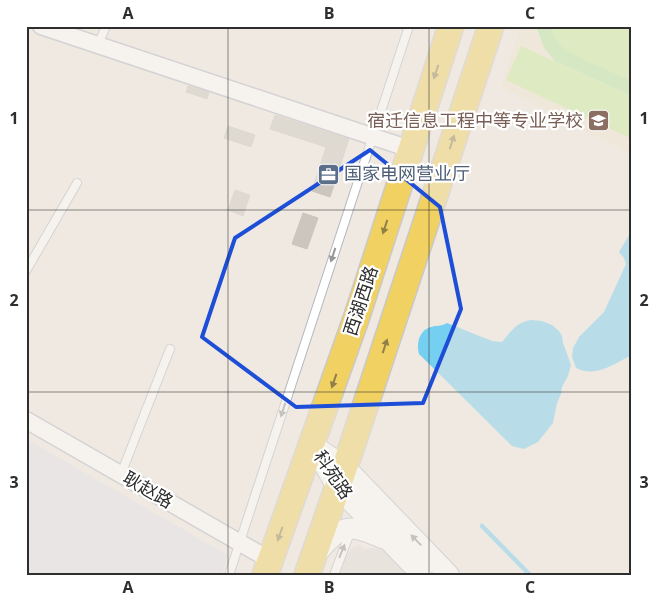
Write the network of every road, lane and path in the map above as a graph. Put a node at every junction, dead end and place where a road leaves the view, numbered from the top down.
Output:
1 (41, 26) edge
2 (106, 26) edge
3 (409, 26) edge
4 (451, 26) edge
5 (491, 26) edge
6 (98, 45) junction
7 (373, 136) junction
8 (410, 149) junction
9 (77, 183) dead end
10 (26, 271) edge
11 (170, 349) dead end
12 (26, 420) edge
13 (312, 445) junction
14 (121, 474) junction
15 (341, 477) junction
16 (352, 527) junction
17 (389, 541) junction
18 (239, 542) junction
19 (310, 566) edge
20 (268, 568) edge
21 (229, 575) edge
22 (334, 575) edge
23 (422, 575) edge
24 (449, 575) edge

1 - 6 street
2 - 6 lane
3 - 7 lane
4 -> 8 main road, 西湖西路
15 -> 5 main road, 西湖西路
6 - 7 street
7 - 8 street
7 -> 18 lane
8 -> 13 main road, 西湖西路
9 - 10 lane
11 - 14 lane
12 - 14 street, 耿赵路
13 - 15 street, 科苑路
13 -> 20 main road, 西湖西路
14 - 18 street, 耿赵路
15 - 17 street, 科苑路
15 - 19 main road, 西湖西路
24 -> 15 street, 科苑路
16 - 17 street
16 - 19 street
22 -> 16 lane
17 - 23 street, 科苑路
18 - 20 street, 耿赵路
18 - 21 lane

